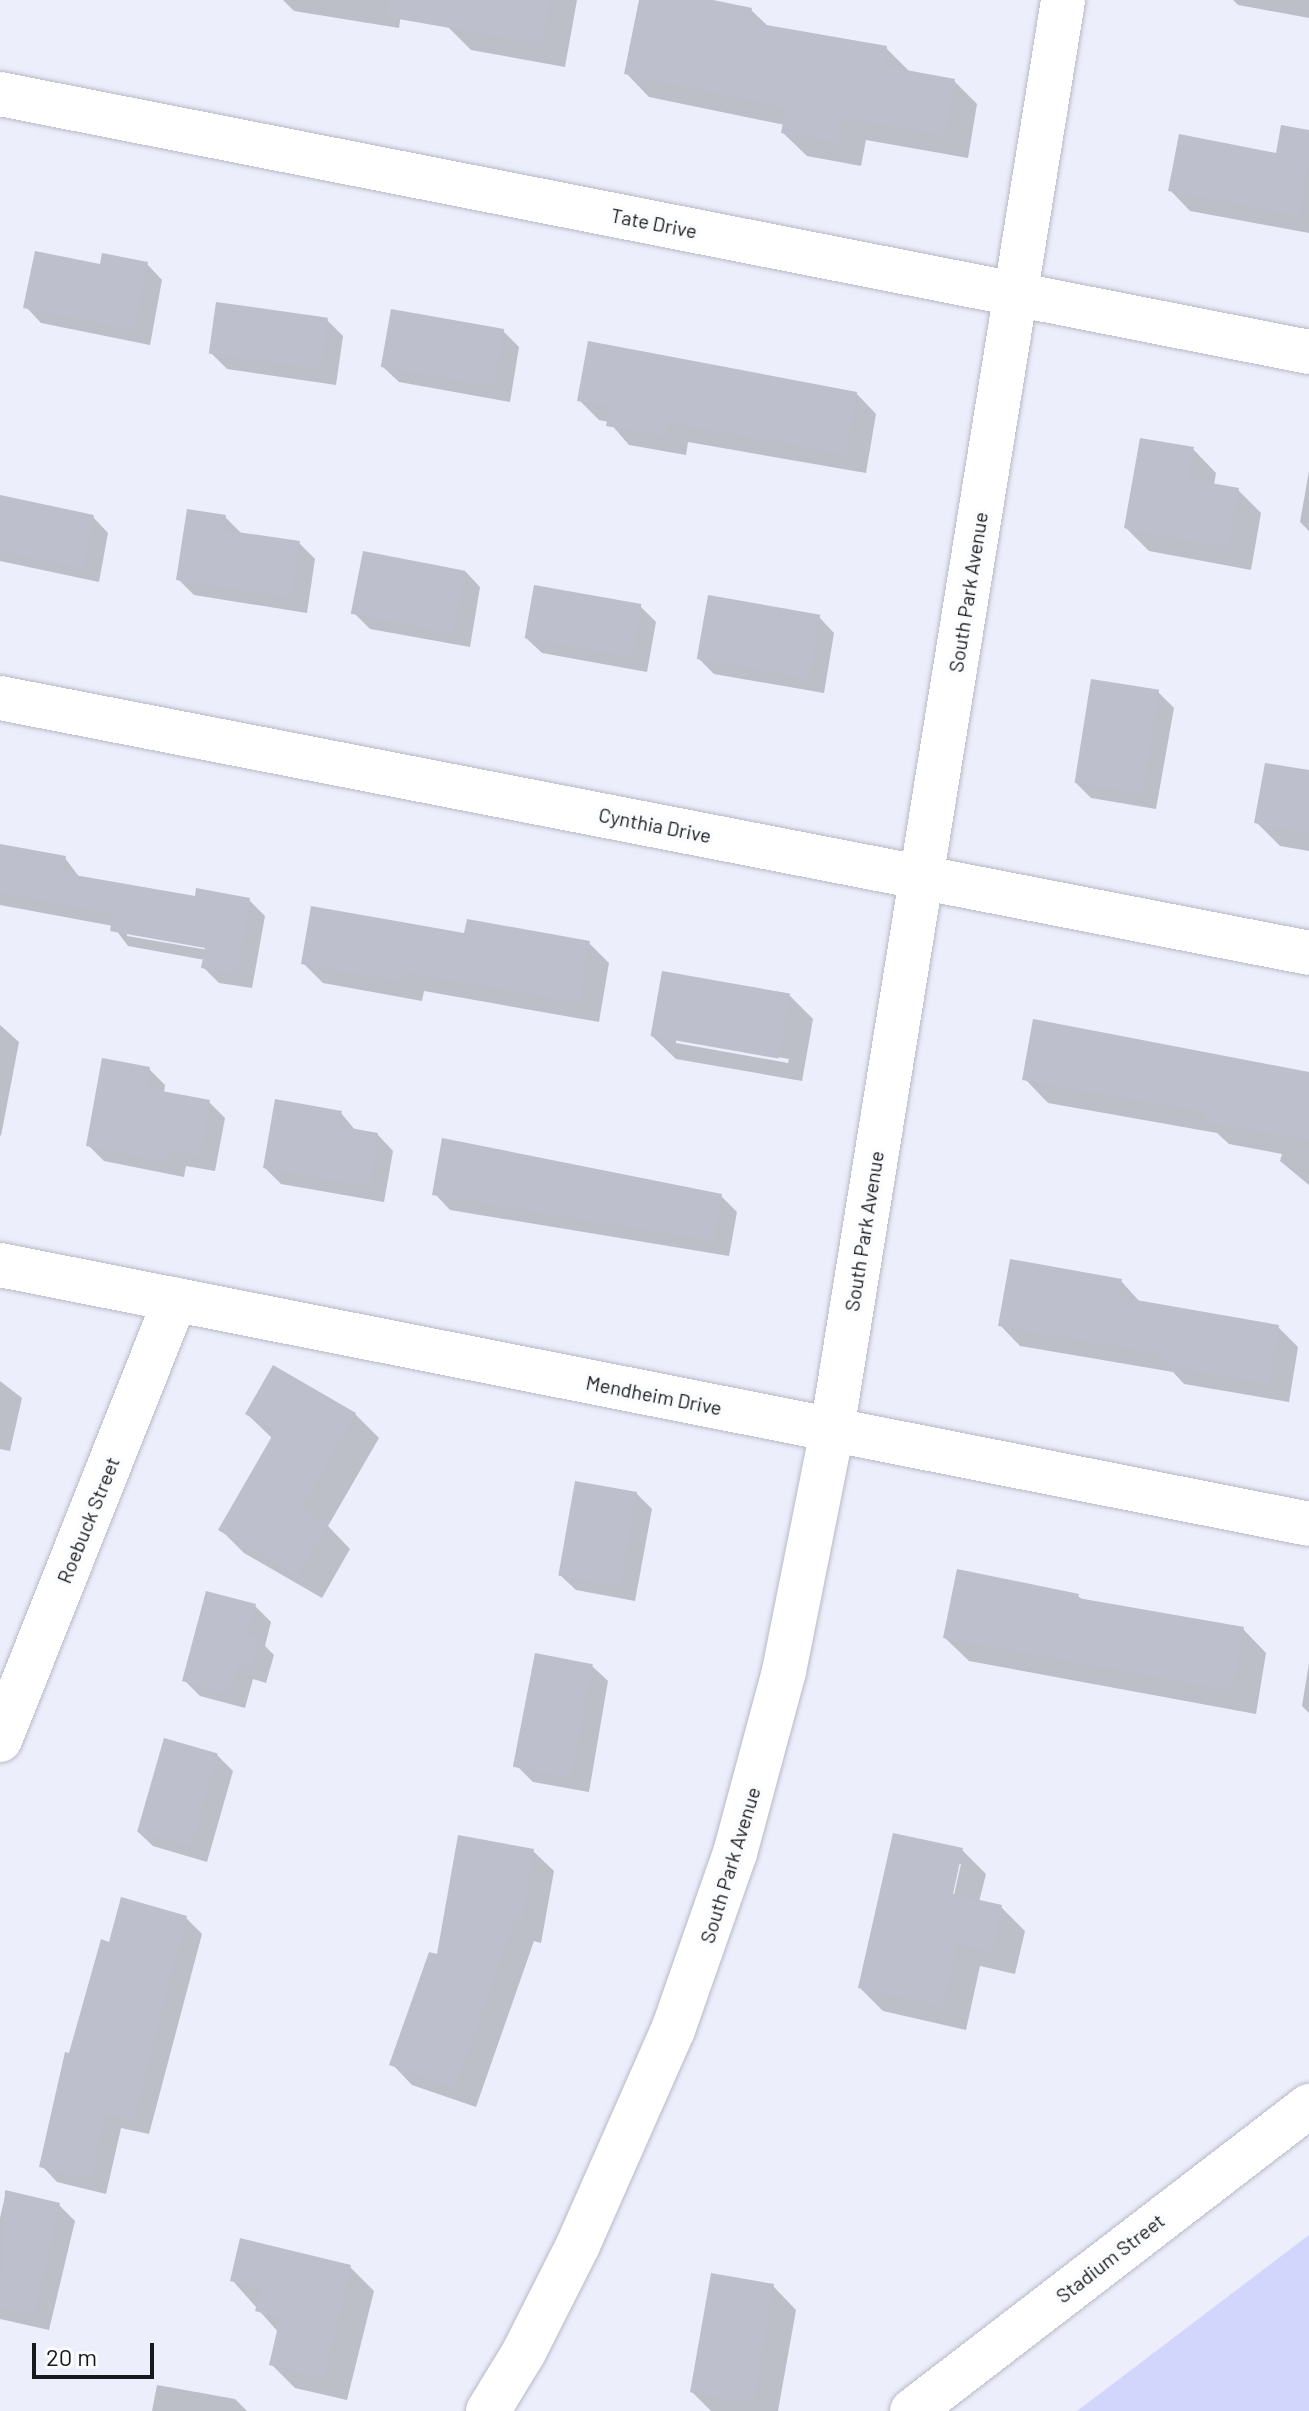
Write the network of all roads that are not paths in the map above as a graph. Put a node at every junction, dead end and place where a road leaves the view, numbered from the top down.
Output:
1 (1063, 0) edge
2 (0, 94) edge
3 (1016, 294) junction
4 (1309, 352) edge
5 (0, 698) edge
6 (922, 877) junction
7 (1309, 953) edge
8 (0, 1265) edge
9 (175, 1300) junction
10 (832, 1430) junction
11 (1309, 1524) edge
12 (0, 1740) edge
13 (1309, 2106) edge
14 (488, 2411) edge
15 (912, 2411) edge

1 - 3 street, South Park Avenue
2 - 3 street, Tate Drive
3 - 4 street, Tate Drive
3 - 6 street, South Park Avenue
5 - 6 street, Cynthia Drive
6 - 7 street, Cynthia Drive
6 - 10 street, South Park Avenue
8 - 9 street, Mendheim Drive
9 - 10 street, Mendheim Drive
9 - 12 street, Roebuck Street
10 - 11 street, Mendheim Drive
10 - 14 street, South Park Avenue
13 - 15 street, Stadium Street

